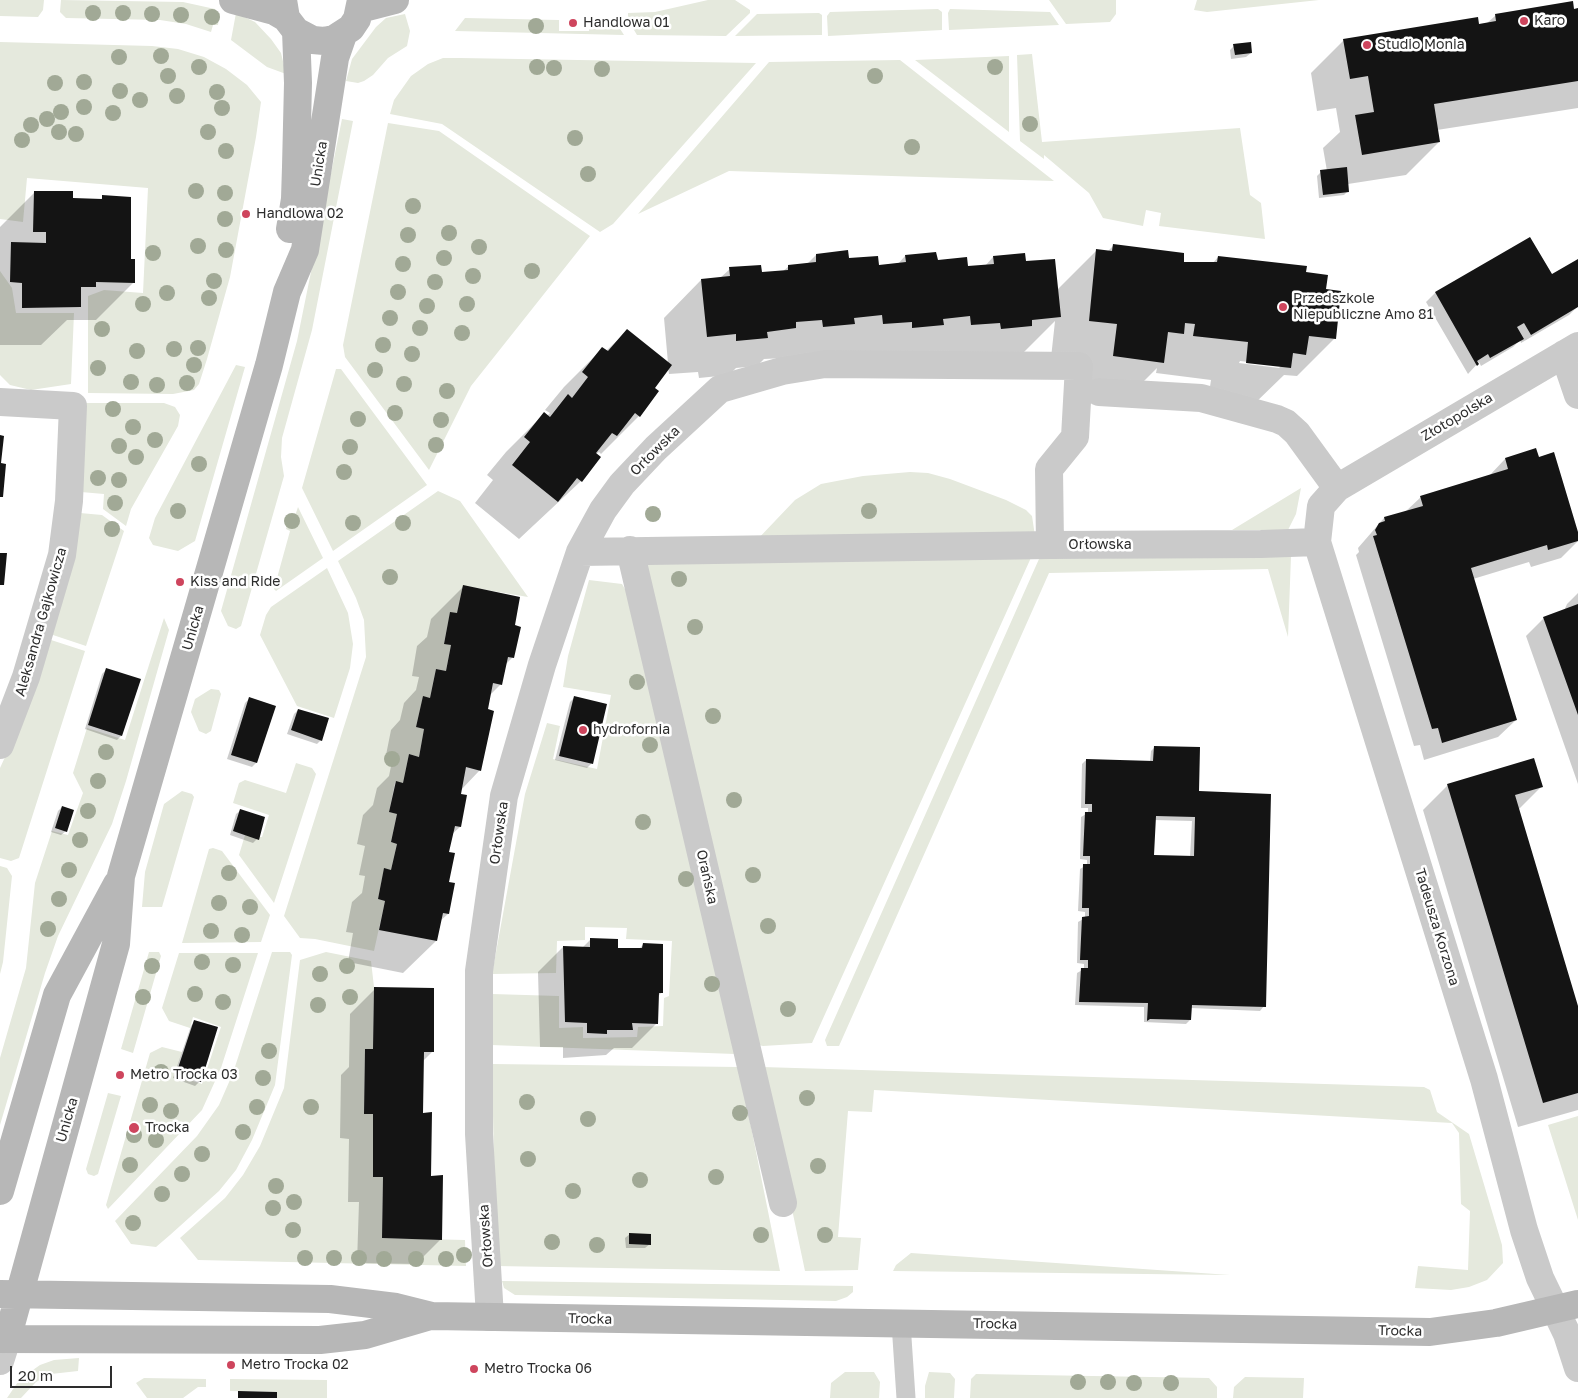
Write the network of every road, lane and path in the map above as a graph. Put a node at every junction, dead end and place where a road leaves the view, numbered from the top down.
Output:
1 (233, 0) edge
2 (395, 0) edge
3 (361, 4) edge
4 (288, 16) edge
5 (343, 34) junction
6 (287, 292) junction
7 (1571, 350) edge
8 (1099, 392) dead end
9 (1578, 395) edge
10 (0, 402) edge
11 (1337, 488) junction
12 (1317, 542) junction
13 (1050, 545) junction
14 (630, 550) junction
15 (580, 552) junction
16 (0, 745) edge
17 (121, 876) junction
18 (0, 1191) edge
19 (783, 1203) dead end
20 (9, 1294) edge
21 (1567, 1307) edge
22 (432, 1316) junction
23 (490, 1317) junction
24 (901, 1323) junction
25 (2, 1347) edge
26 (1578, 1368) edge
27 (906, 1398) edge

1 - 4 street
2 - 3 street
3 - 5 street, Unicka
4 - 5 street
4 - 6 street, Unicka
5 - 6 street, Unicka
6 - 17 street, Unicka
7 - 9 street
7 - 11 street, Złotopolska
8 - 11 street
10 - 16 street, Aleksandra Gajkowicza
11 - 12 street, Tadeusza Korzona
12 - 13 street, Orłowska
12 - 21 street, Tadeusza Korzona
13 - 14 street
13 - 15 street, Orłowska
14 - 15 street
14 - 19 street, Orańska
15 - 23 street, Orłowska
17 - 18 street, Unicka
17 - 20 street, Unicka
20 - 22 street, Trocka
20 - 25 street, Unicka
21 - 24 street, Trocka
21 - 26 street, Tadeusza Korzona
22 - 23 street, Trocka
22 - 25 street, Trocka
23 - 24 street, Trocka
24 - 27 lane

